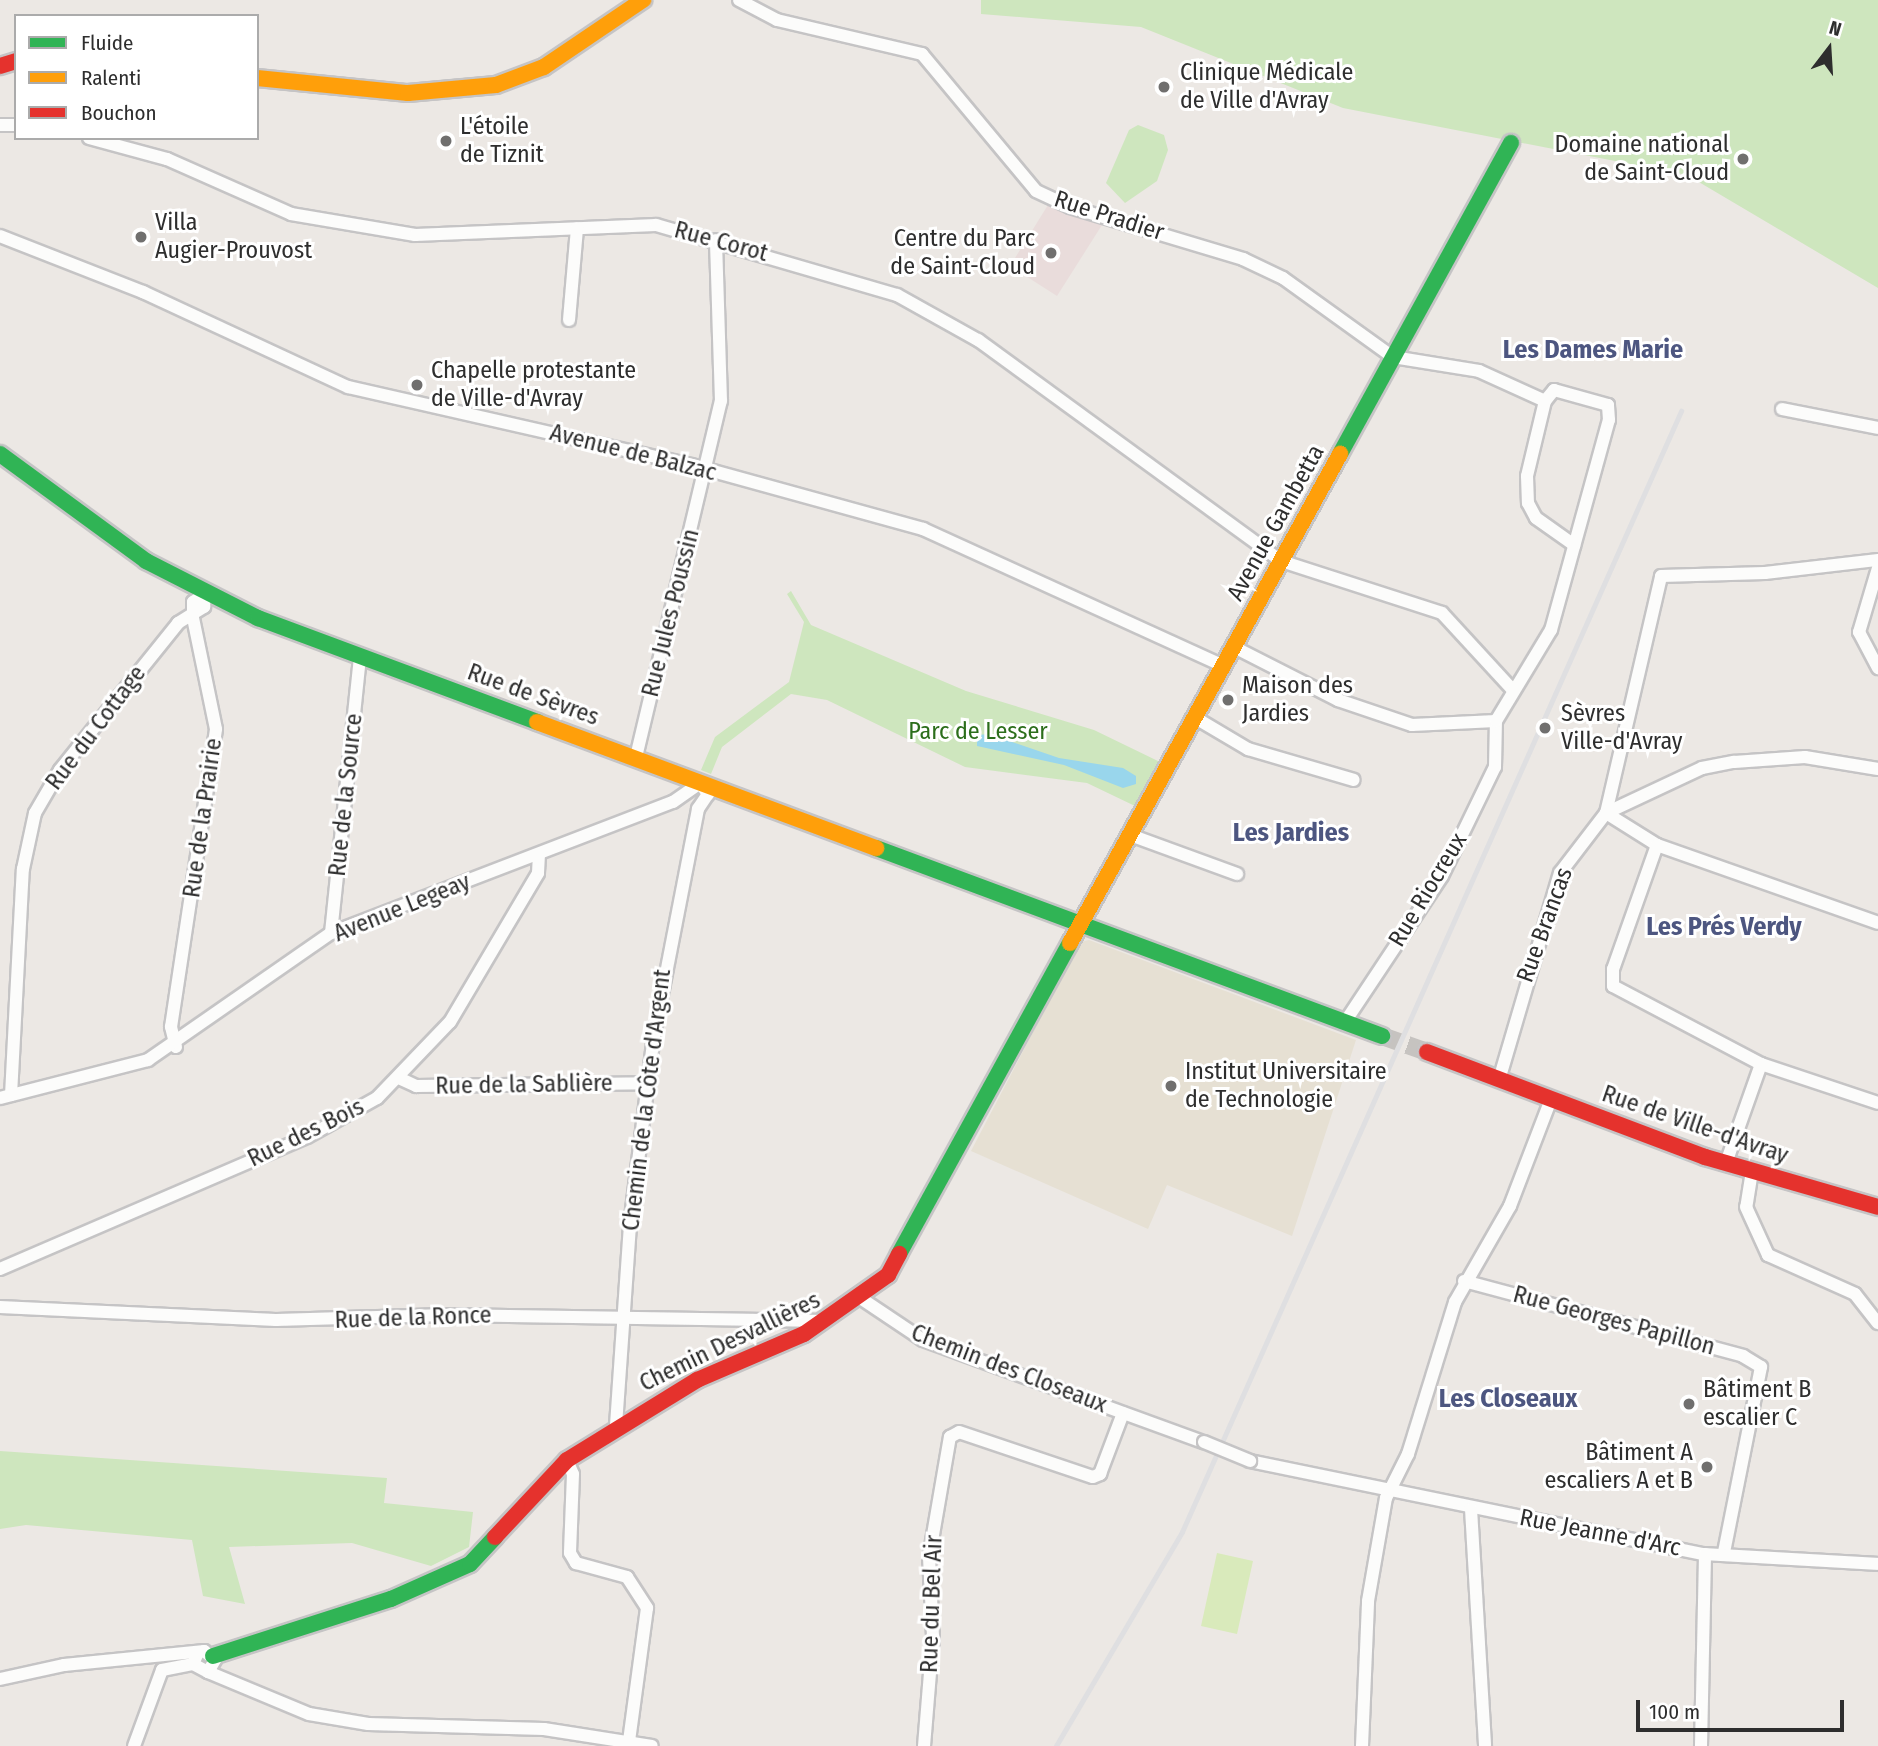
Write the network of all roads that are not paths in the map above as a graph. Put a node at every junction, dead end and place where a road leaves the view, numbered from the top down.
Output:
1 (643, 0) edge
2 (739, 0) edge
3 (259, 78) edge
4 (96, 140) edge
5 (1511, 143) dead end
6 (577, 228) junction
7 (0, 236) edge
8 (716, 240) junction
9 (569, 320) dead end
10 (1393, 357) junction
11 (1545, 401) junction
12 (1782, 409) dead end
13 (1878, 428) edge
14 (0, 454) edge
15 (706, 470) junction
16 (1574, 545) junction
17 (1878, 560) edge
18 (1281, 561) junction
19 (1878, 568) edge
20 (205, 594) junction
21 (193, 618) junction
22 (1234, 647) junction
23 (360, 656) junction
24 (1224, 666) junction
25 (1878, 668) edge
26 (1512, 689) junction
27 (1194, 717) junction
28 (1496, 721) junction
29 (636, 757) junction
30 (1878, 769) edge
31 (1354, 780) dead end
32 (700, 783) junction
33 (1605, 813) junction
34 (1130, 835) junction
35 (1657, 845) junction
36 (539, 855) junction
37 (1237, 874) dead end
38 (1079, 923) junction
39 (1878, 923) edge
40 (331, 933) junction
41 (1345, 1022) junction
42 (1382, 1036) tunnel mouth
43 (176, 1047) junction
44 (1427, 1052) tunnel mouth
45 (1761, 1064) junction
46 (401, 1079) junction
47 (1499, 1080) junction
48 (649, 1083) junction
49 (6, 1096) edge
50 (1551, 1099) junction
51 (1878, 1103) edge
52 (1726, 1163) junction
53 (1752, 1171) junction
54 (1878, 1207) edge
55 (0, 1269) edge
56 (1464, 1281) junction
57 (862, 1298) junction
58 (0, 1307) edge
59 (622, 1317) junction
60 (826, 1321) junction
61 (1878, 1323) edge
62 (1123, 1413) junction
63 (616, 1427) junction
64 (1205, 1442) joint
65 (567, 1460) junction
66 (1391, 1491) junction
67 (1471, 1509) junction
68 (1724, 1553) junction
69 (1705, 1554) junction
70 (1878, 1564) edge
71 (151, 1658) junction
72 (202, 1658) junction
73 (162, 1670) junction
74 (0, 1679) edge
75 (629, 1742) junction
76 (134, 1746) edge
77 (652, 1746) edge
78 (924, 1746) edge
79 (1363, 1746) edge
80 (1485, 1746) edge
81 (1701, 1746) edge

1 - 3 main road
2 - 10 street, Rue Pradier
4 - 6 street, Rue Corot
5 - 10 main road, Avenue Gambetta
6 - 8 street, Rue Corot
6 - 9 street
7 - 15 street, Avenue de Balzac
8 - 15 street, Rue Jules Poussin
8 - 18 street, Rue Corot
10 - 11 street
10 - 18 main road, Avenue Gambetta
11 - 16 street
11 - 16 street
12 - 13 street
14 - 20 main road, Rue de Sèvres
15 - 24 street, Avenue de Balzac
15 - 29 street, Rue Jules Poussin
16 - 26 street
17 - 33 street
18 - 22 main road, Avenue Gambetta
18 - 26 street
19 - 25 street
20 - 21 street, Rue du Cottage
20 - 23 main road, Rue de Sèvres
21 - 43 street, Rue de la Prairie
21 - 49 street, Rue du Cottage
22 - 24 main road, Avenue Gambetta
22 - 28 street
23 - 29 main road, Rue de Sèvres
23 - 40 street, Rue de la Source
24 - 27 main road, Avenue Gambetta
26 - 28 street
27 - 31 street
27 - 34 main road, Avenue Gambetta
28 - 41 street, Rue Riocreux
29 - 32 main road, Rue de Sèvres
30 - 33 street, Rue Brancas
32 - 36 street, Avenue Legeay
32 - 38 main road, Rue de Sèvres
32 - 48 street, Chemin de la Côte d'Argent
33 - 35 street
33 - 47 street, Rue Brancas
34 - 37 street
34 - 38 main road, Avenue Gambetta
35 - 39 street
35 - 45 street
36 - 40 street, Avenue Legeay
36 - 46 street, Rue des Bois
38 - 41 main road, Rue de Sèvres
38 - 57 main road, Chemin Desvallières
40 - 43 street, Avenue Legeay
41 - 42 main road, Rue de Sèvres
43 - 49 street, Avenue Legeay
44 - 47 main road, Rue de Ville-d'Avray
45 - 51 street
45 - 52 street
46 - 48 street, Rue de la Sablière
46 - 55 street, Rue des Bois
47 - 50 main road, Rue de Ville-d'Avray
48 - 59 street, Chemin de la Côte d'Argent
50 - 52 main road, Rue de Ville-d'Avray
50 - 56 street
52 - 53 main road, Rue de Ville-d'Avray
53 - 54 main road, Rue de Ville-d'Avray
53 - 61 street
56 - 66 street
56 - 68 street, Rue Georges Papillon
57 - 60 main road, Chemin Desvallières
57 - 62 street, Chemin des Closeaux
58 - 59 street, Rue de la Ronce
59 - 60 street, Rue de la Ronce
59 - 63 street, Chemin de la Côte d'Argent
60 - 63 main road, Chemin Desvallières
62 - 64 street, Chemin des Closeaux
62 - 78 street, Rue du Bel Air
63 - 65 main road, Chemin Desvallières
64 - 66 street, Rue Jeanne d'Arc, bridge
65 - 72 main road, Chemin Desvallières
65 - 75 street
66 - 67 street, Rue Jeanne d'Arc
66 - 79 street
67 - 69 street, Rue Jeanne d'Arc
67 - 80 street
68 - 69 street, Rue Jeanne d'Arc
68 - 70 street, Rue Jeanne d'Arc
69 - 81 street
71 - 72 street, Chemin Desvallières
71 - 73 street
71 - 74 street, Chemin Desvallières
72 - 73 street
72 - 75 street
73 - 76 street
75 - 77 street

